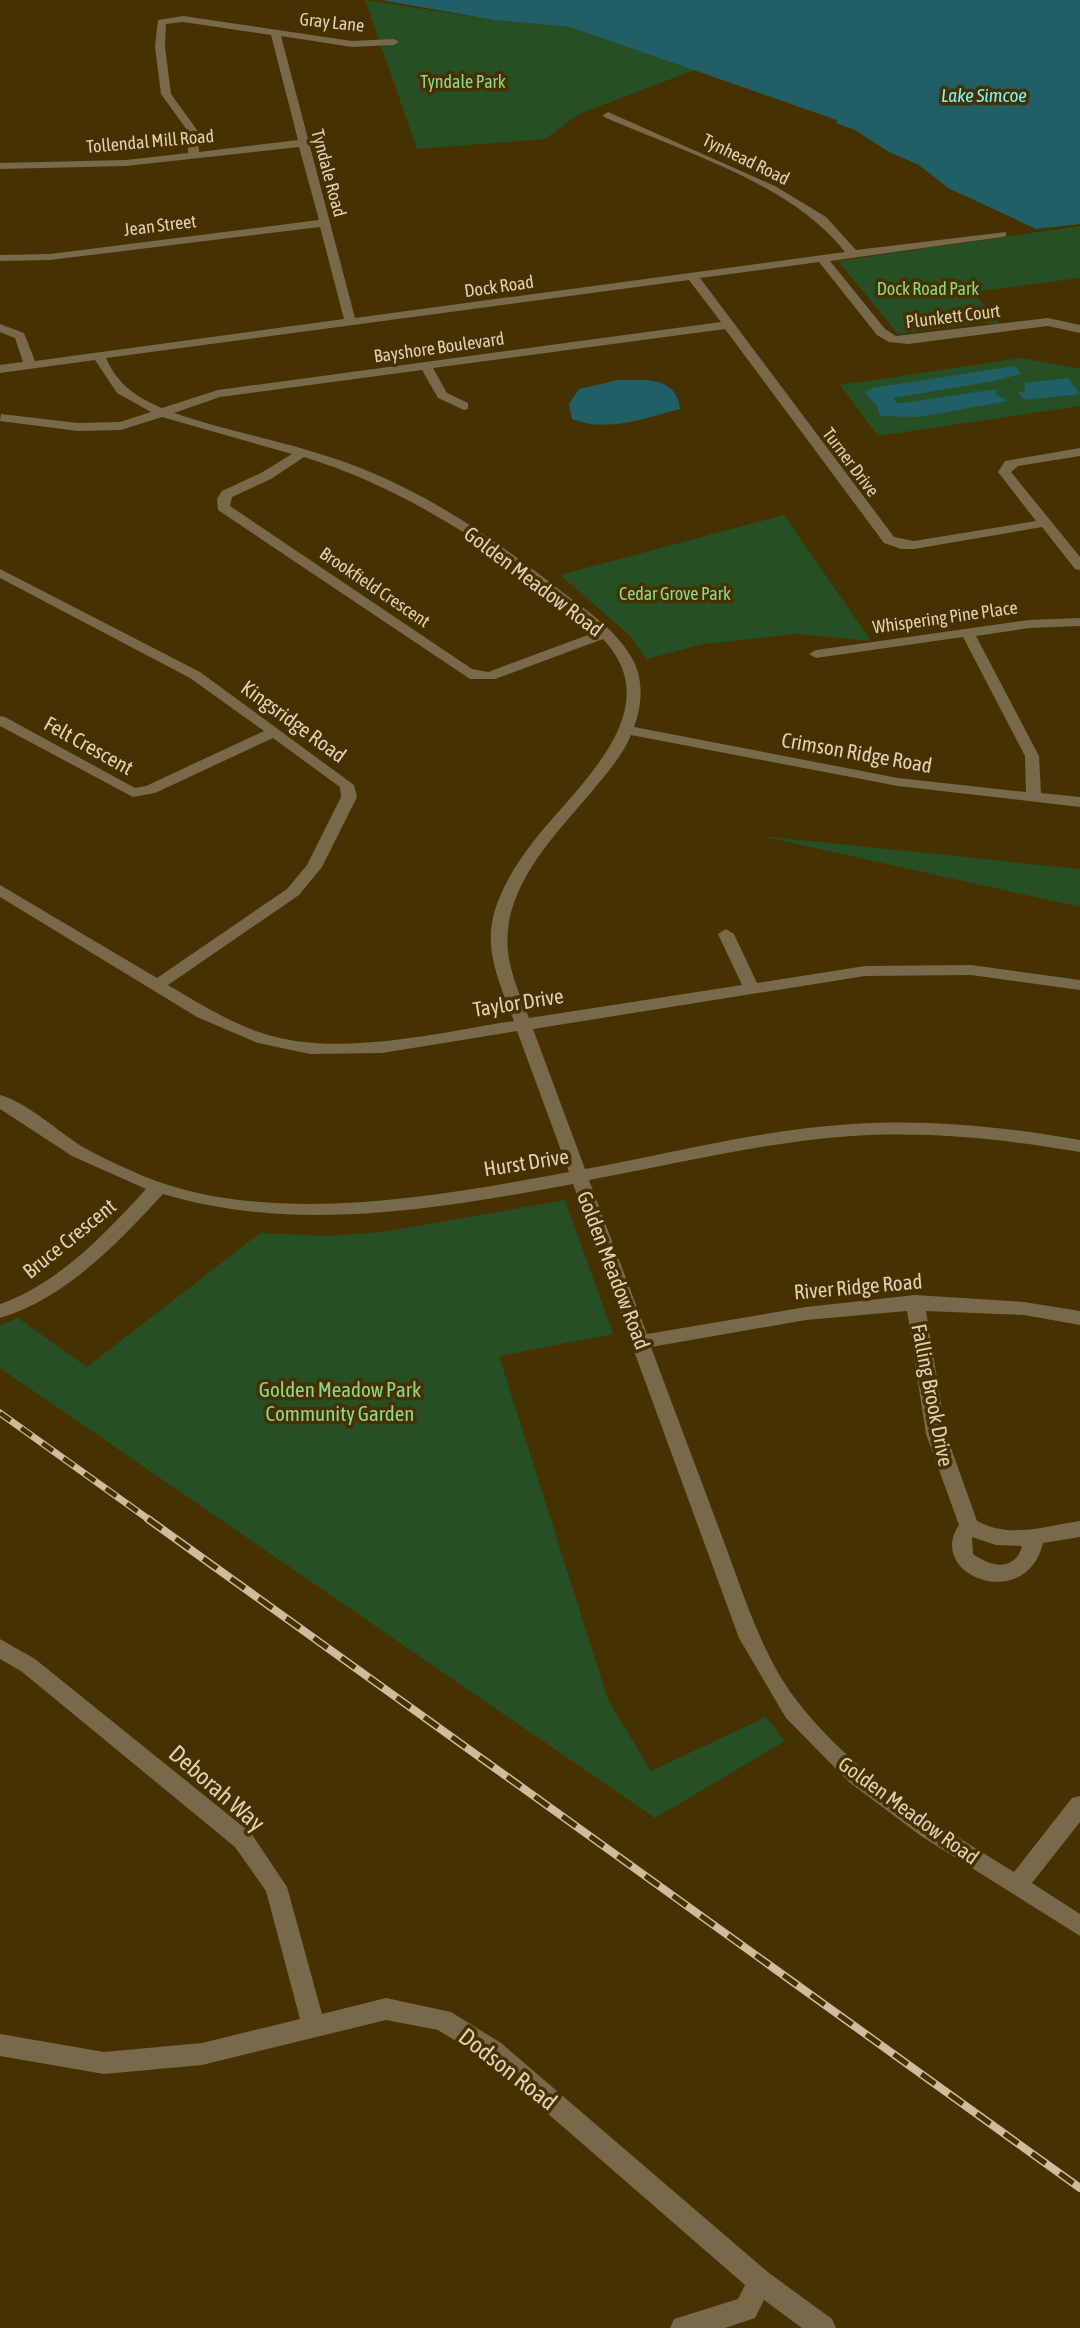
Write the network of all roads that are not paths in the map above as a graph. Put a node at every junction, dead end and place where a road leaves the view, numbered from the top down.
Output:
1 (275, 33) junction
2 (394, 42) dead end
3 (608, 115) dead end
4 (303, 143) junction
5 (194, 157) junction
6 (0, 166) edge
7 (324, 223) junction
8 (1002, 234) dead end
9 (854, 255) junction
10 (0, 258) edge
11 (823, 259) junction
12 (693, 277) junction
13 (351, 323) junction
14 (726, 325) junction
15 (0, 328) edge
16 (1080, 329) edge
17 (99, 356) junction
18 (30, 365) junction
19 (426, 366) junction
20 (0, 369) edge
21 (464, 406) dead end
22 (160, 412) junction
23 (1, 418) edge
24 (1080, 452) edge
25 (302, 453) junction
26 (1045, 523) junction
27 (1080, 566) edge
28 (0, 573) edge
29 (1080, 622) edge
30 (605, 633) junction
31 (968, 633) junction
32 (816, 654) dead end
33 (0, 720) edge
34 (629, 730) junction
35 (274, 732) junction
36 (1034, 797) junction
37 (1080, 802) edge
38 (0, 890) edge
39 (726, 934) dead end
40 (157, 985) junction
41 (1080, 985) edge
42 (751, 987) junction
43 (523, 1024) junction
44 (0, 1101) edge
45 (1080, 1146) edge
46 (579, 1177) junction
47 (158, 1188) junction
48 (915, 1302) junction
49 (0, 1311) edge
50 (1080, 1318) edge
51 (642, 1342) junction
52 (968, 1526) junction
53 (1080, 1529) edge
54 (1034, 1536) junction
55 (0, 1648) edge
56 (1080, 1805) edge
57 (1017, 1885) junction
58 (1080, 1926) edge
59 (314, 2028) junction
60 (0, 2045) edge
61 (760, 2282) junction
62 (683, 2328) edge
63 (823, 2328) edge

1 - 2 street, Gray Lane
1 - 4 street, Tyndale Road
1 - 5 street, Gray Lane
3 - 9 street, Tynhead Road
4 - 5 street, Tollendal Mill Road
4 - 7 street, Tyndale Road
5 - 6 street, Tollendal Mill Road
7 - 10 street, Jean Street
7 - 13 street, Tyndale Road
8 - 9 street, Dock Road
9 - 11 street, Dock Road
11 - 12 street, Dock Road
11 - 16 street, Plunkett Court
12 - 13 street, Dock Road
12 - 14 street, Turner Drive
13 - 17 street, Dock Road
14 - 19 street, Bayshore Boulevard
14 - 26 street, Turner Drive
15 - 18 street
17 - 18 street, Dock Road
17 - 22 street, Golden Meadow Road
18 - 20 street, Dock Road
19 - 21 street
19 - 22 street, Bayshore Boulevard
22 - 23 street, Bayshore Boulevard
22 - 25 street, Golden Meadow Road
24 - 26 street
25 - 30 street, Golden Meadow Road
25 - 30 street, Brookfield Crescent
26 - 27 street
28 - 35 street, Kingsridge Road
29 - 31 street, Whispering Pine Place
30 - 34 street, Golden Meadow Road
31 - 32 street, Whispering Pine Place
31 - 36 street
33 - 35 street, Felt Crescent
34 - 36 street, Crimson Ridge Road
34 - 43 street, Golden Meadow Road
35 - 40 street, Kingsridge Road
36 - 37 street, Crimson Ridge Road
38 - 40 street, Taylor Drive
39 - 42 street
40 - 43 street, Taylor Drive
41 - 42 street, Taylor Drive
42 - 43 street, Taylor Drive
43 - 46 street, Golden Meadow Road
44 - 47 street, Hurst Drive
45 - 46 street, Hurst Drive
46 - 47 street, Hurst Drive
46 - 51 street, Golden Meadow Road
47 - 49 street, Bruce Crescent
48 - 50 street, River Ridge Road
48 - 51 street, River Ridge Road
48 - 52 street, Falling Brook Drive
51 - 57 street, Golden Meadow Road
52 - 54 street
52 - 54 street, Falling Brook Drive
53 - 54 street
55 - 59 street, Deborah Way
56 - 57 street
57 - 58 street, Golden Meadow Road
59 - 60 street, Dodson Road
59 - 61 street, Dodson Road
61 - 62 street
61 - 63 street, Dodson Road

